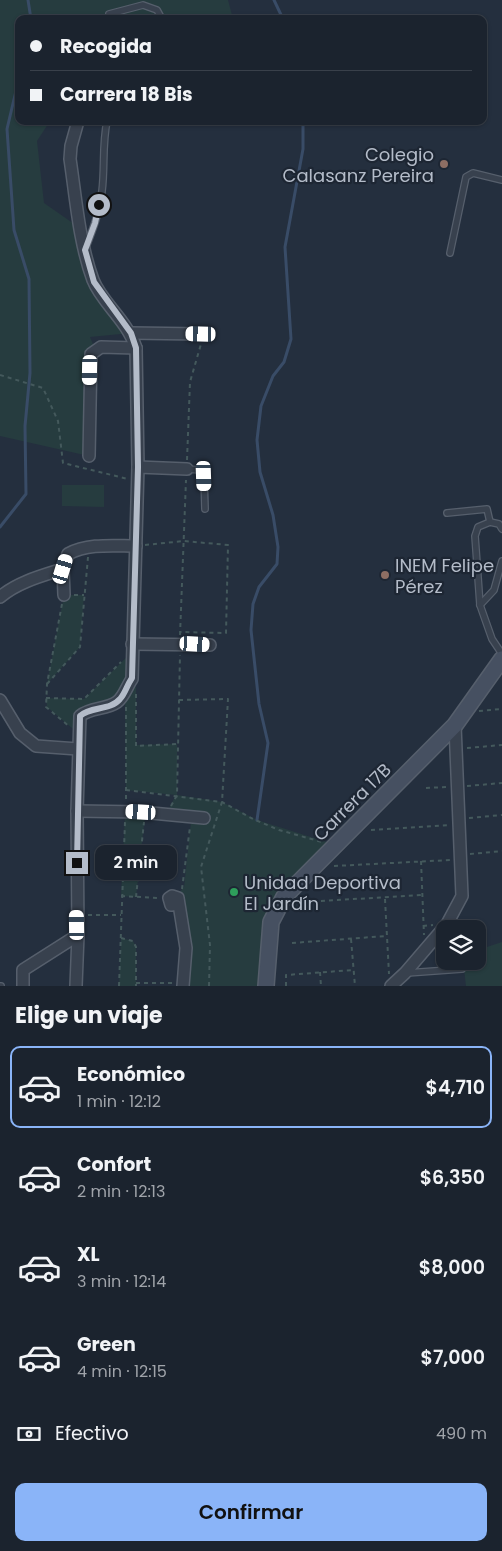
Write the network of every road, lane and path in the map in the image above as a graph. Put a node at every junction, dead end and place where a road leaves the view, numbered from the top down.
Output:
1 (109, 14) dead end
2 (160, 15) edge
3 (77, 125) edge
4 (106, 125) edge
5 (502, 180) edge
6 (85, 250) junction
7 (450, 253) dead end
8 (131, 333) junction
9 (201, 334) joint
10 (136, 348) junction
11 (0, 375) edge
12 (89, 456) dead end
13 (188, 457) dead end
14 (138, 467) junction
15 (187, 469) junction
16 (137, 481) junction
17 (205, 509) dead end
18 (447, 512) dead end
19 (490, 522) junction
20 (502, 529) edge
21 (184, 541) junction
22 (136, 546) junction
23 (89, 547) junction
24 (502, 561) edge
25 (63, 569) junction
26 (64, 595) joint
27 (0, 597) edge
28 (480, 605) junction
29 (210, 645) dead end
30 (132, 648) junction
31 (502, 654) edge
32 (502, 659) edge
33 (179, 668) dead end
34 (128, 683) junction
35 (47, 684) junction
36 (46, 698) junction
37 (0, 700) edge
38 (179, 700) junction
39 (502, 709) edge
40 (463, 712) junction
41 (454, 725) junction
42 (78, 734) junction
43 (177, 744) junction
44 (502, 745) edge
45 (78, 749) junction
46 (456, 749) junction
47 (176, 795) junction
48 (222, 802) junction
49 (77, 811) junction
50 (125, 814) dead end
51 (502, 815) edge
52 (145, 816) dead end
53 (204, 818) dead end
54 (191, 821) dead end
55 (459, 822) junction
56 (371, 830) dead end
57 (336, 845) junction
58 (502, 851) edge
59 (460, 857) junction
60 (421, 861) junction
61 (334, 866) dead end
62 (121, 896) junction
63 (421, 896) junction
64 (136, 897) junction
65 (385, 898) junction
66 (174, 899) junction
67 (305, 902) dead end
68 (77, 915) junction
69 (121, 915) junction
70 (78, 935) junction
71 (386, 936) junction
72 (121, 938) junction
73 (351, 939) junction
74 (292, 943) dead end
75 (424, 950) junction
76 (353, 970) junction
77 (448, 970) edge
78 (320, 972) junction
79 (405, 973) junction
80 (390, 982) edge
81 (136, 985) edge
82 (183, 985) edge
83 (23, 986) edge
84 (76, 986) edge
85 (119, 986) edge
86 (209, 986) edge
87 (266, 986) edge
88 (286, 986) edge
89 (321, 986) edge
90 (355, 986) edge

1 - 2 lane
3 - 6 street
4 - 6 lane
5 - 7 lane
6 - 8 street
8 - 9 street
8 - 10 street
9 - 13 path
10 - 12 street
10 - 14 street
11 - 16 path
14 - 15 street
14 - 16 street
15 - 17 lane
15 - 21 path
16 - 22 street
18 - 19 lane
19 - 20 lane
19 - 28 lane
21 - 21 path
21 - 22 path
22 - 23 street
22 - 30 street
23 - 25 street
23 - 35 path
24 - 28 lane
25 - 26 street
25 - 27 street
26 - 35 path
28 - 31 lane
29 - 30 street
30 - 34 street
30 - 36 path
32 - 40 street, Carrera 17B
33 - 38 path
34 - 42 street
34 - 43 path
34 - 47 path
35 - 36 path
36 - 42 path
37 - 45 street
38 - 43 path
38 - 48 path
39 - 40 path
40 - 41 street, Carrera 17B
41 - 46 street
41 - 57 street, Carrera 17B
42 - 45 street
43 - 47 path
44 - 46 path
45 - 49 street
46 - 55 street
47 - 48 path
48 - 57 path
48 - 86 path
49 - 53 street
49 - 68 street
50 - 62 path
51 - 55 path
52 - 64 path
54 - 66 path
55 - 56 path
55 - 59 street
57 - 87 street, Carrera 17B
58 - 59 path
59 - 60 path
59 - 75 street
60 - 61 path
60 - 63 path
62 - 64 path
62 - 69 path
63 - 65 path
63 - 75 path
64 - 66 path
65 - 67 path
65 - 71 path
66 - 82 street
68 - 69 path
68 - 70 street
69 - 72 path
70 - 83 street
70 - 84 street
71 - 73 path
71 - 80 path
72 - 81 path
72 - 85 path
73 - 74 path
73 - 76 path
75 - 79 street
76 - 78 path
76 - 90 path
77 - 79 lane
78 - 88 path
78 - 89 path
79 - 80 street
81 - 82 path

